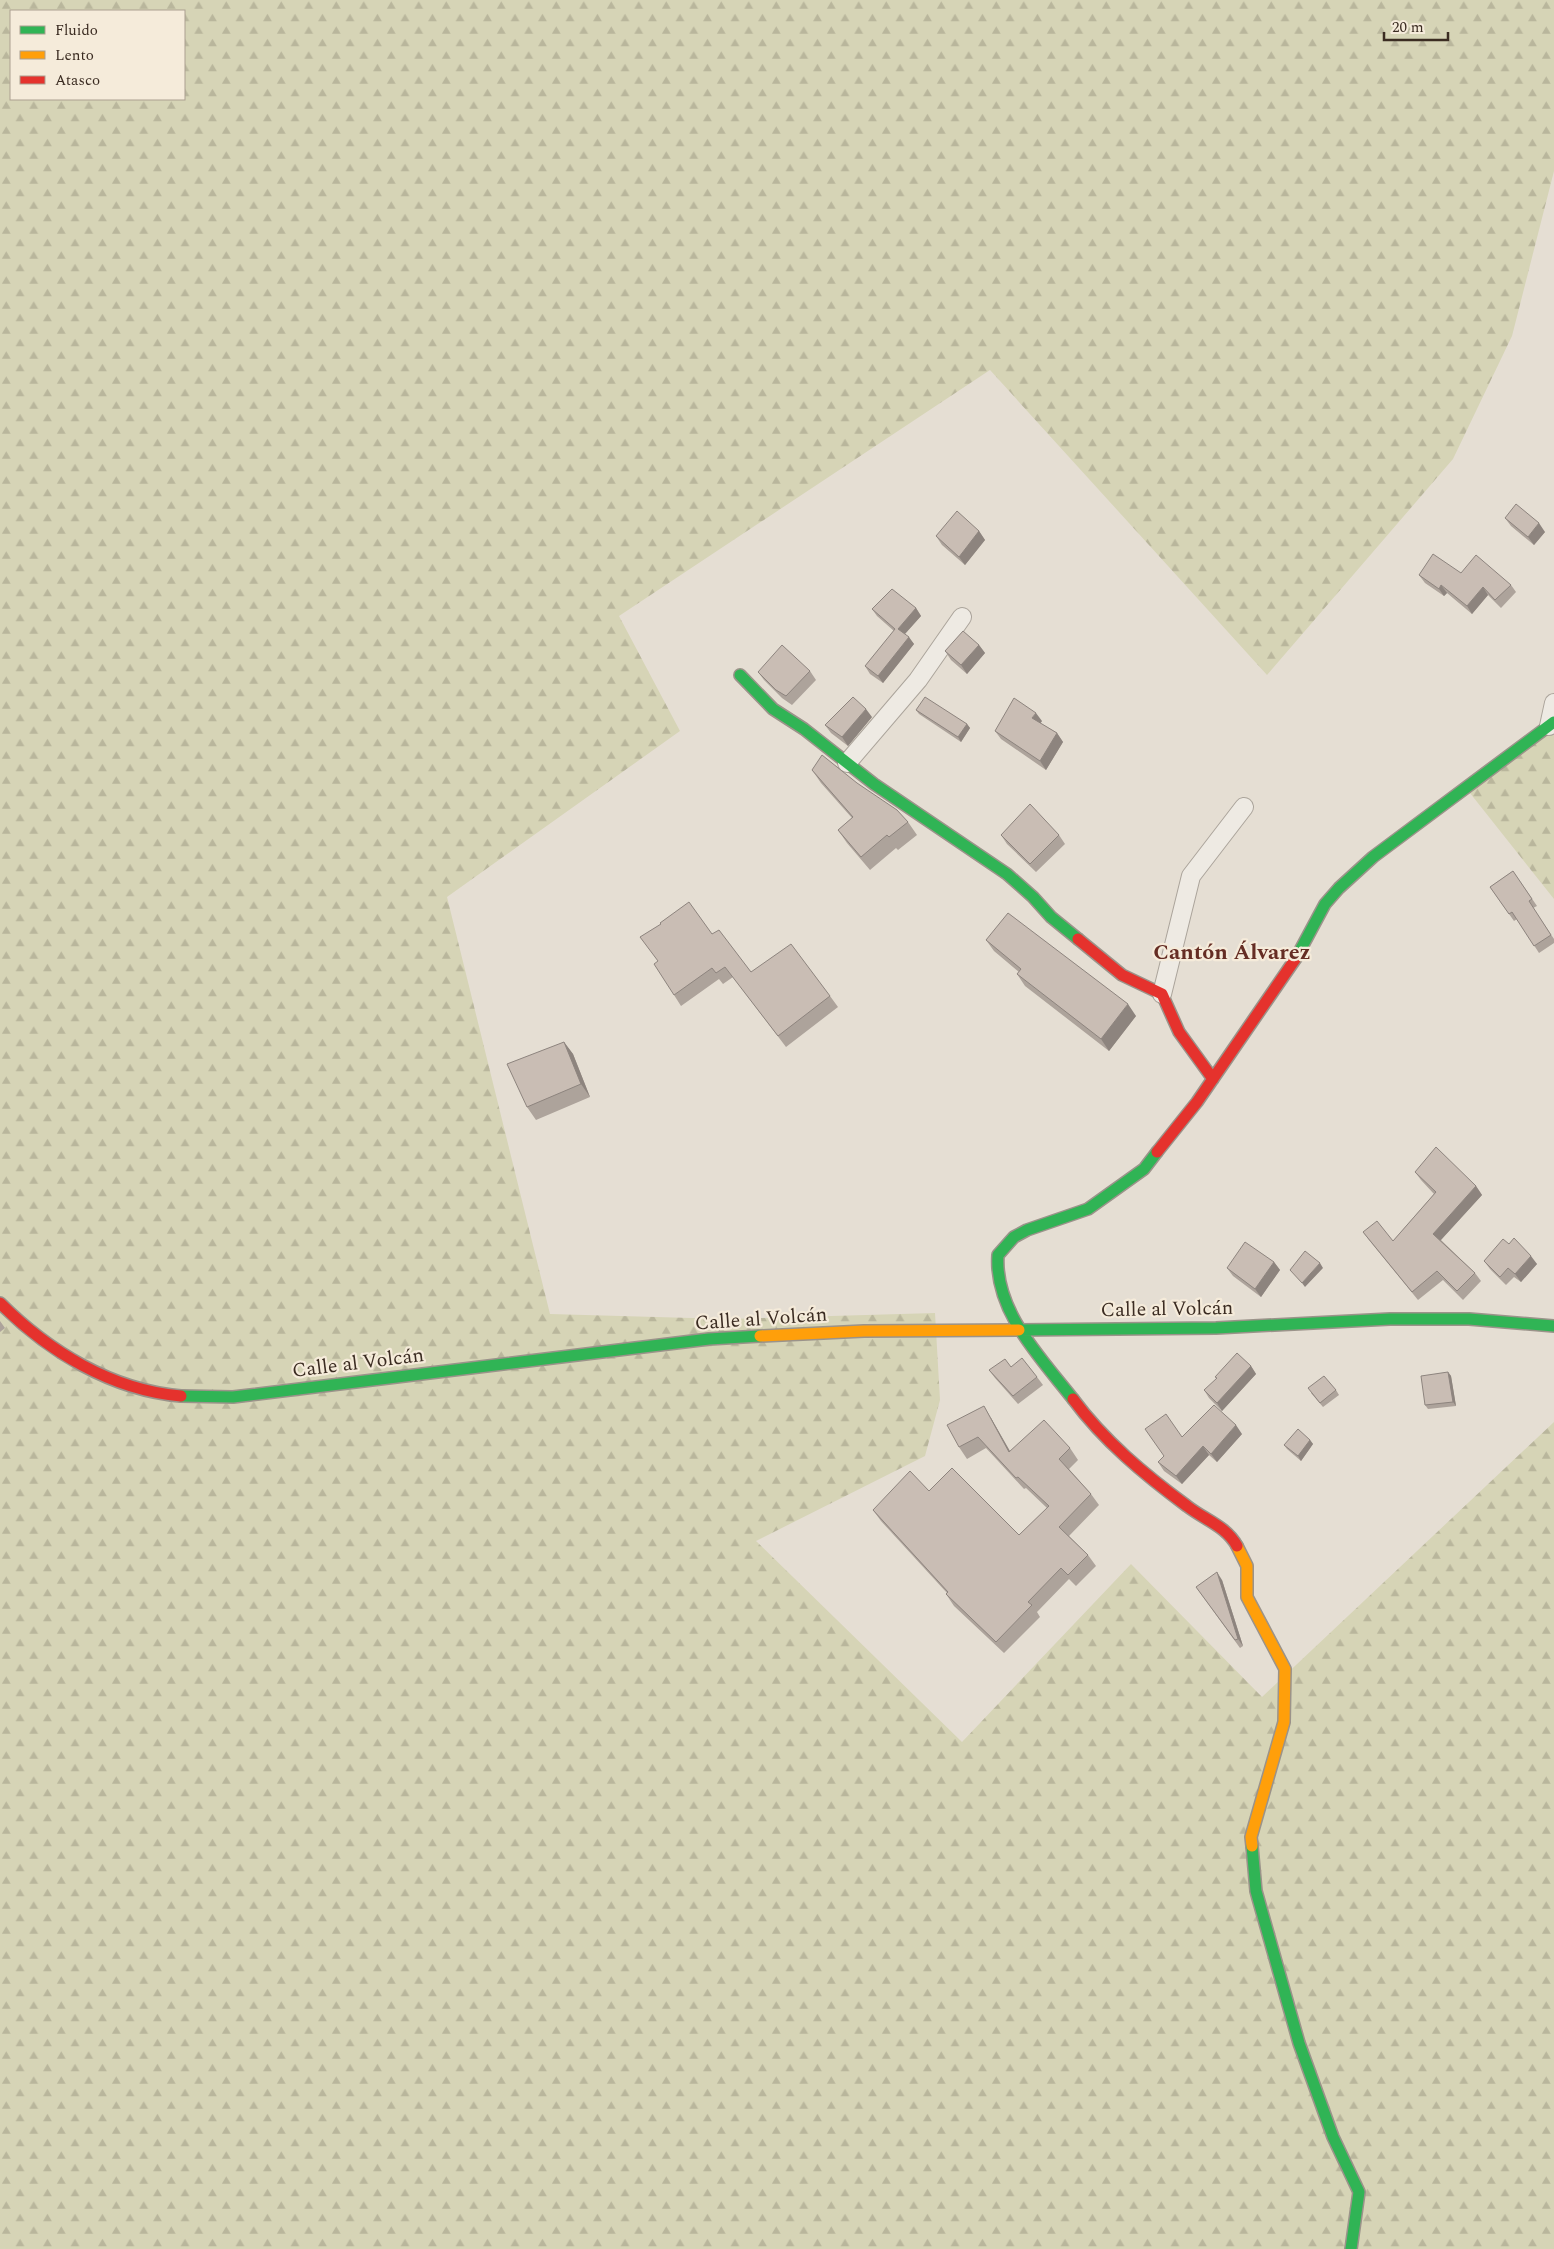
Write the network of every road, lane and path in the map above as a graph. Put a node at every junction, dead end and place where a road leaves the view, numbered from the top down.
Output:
1 (962, 617) dead end
2 (740, 675) dead end
3 (1554, 703) edge
4 (1552, 724) edge
5 (847, 763) junction
6 (1244, 807) dead end
7 (1162, 994) junction
8 (1213, 1079) junction
9 (0, 1304) edge
10 (1554, 1326) edge
11 (1020, 1330) junction
12 (1351, 2249) edge

1 - 5 street
2 - 5 street
3 - 4 street
4 - 8 street
5 - 7 street
6 - 7 street
7 - 8 street
8 - 11 street
9 - 11 street, Calle al Volcán
10 - 11 street, Calle al Volcán
11 - 12 street

